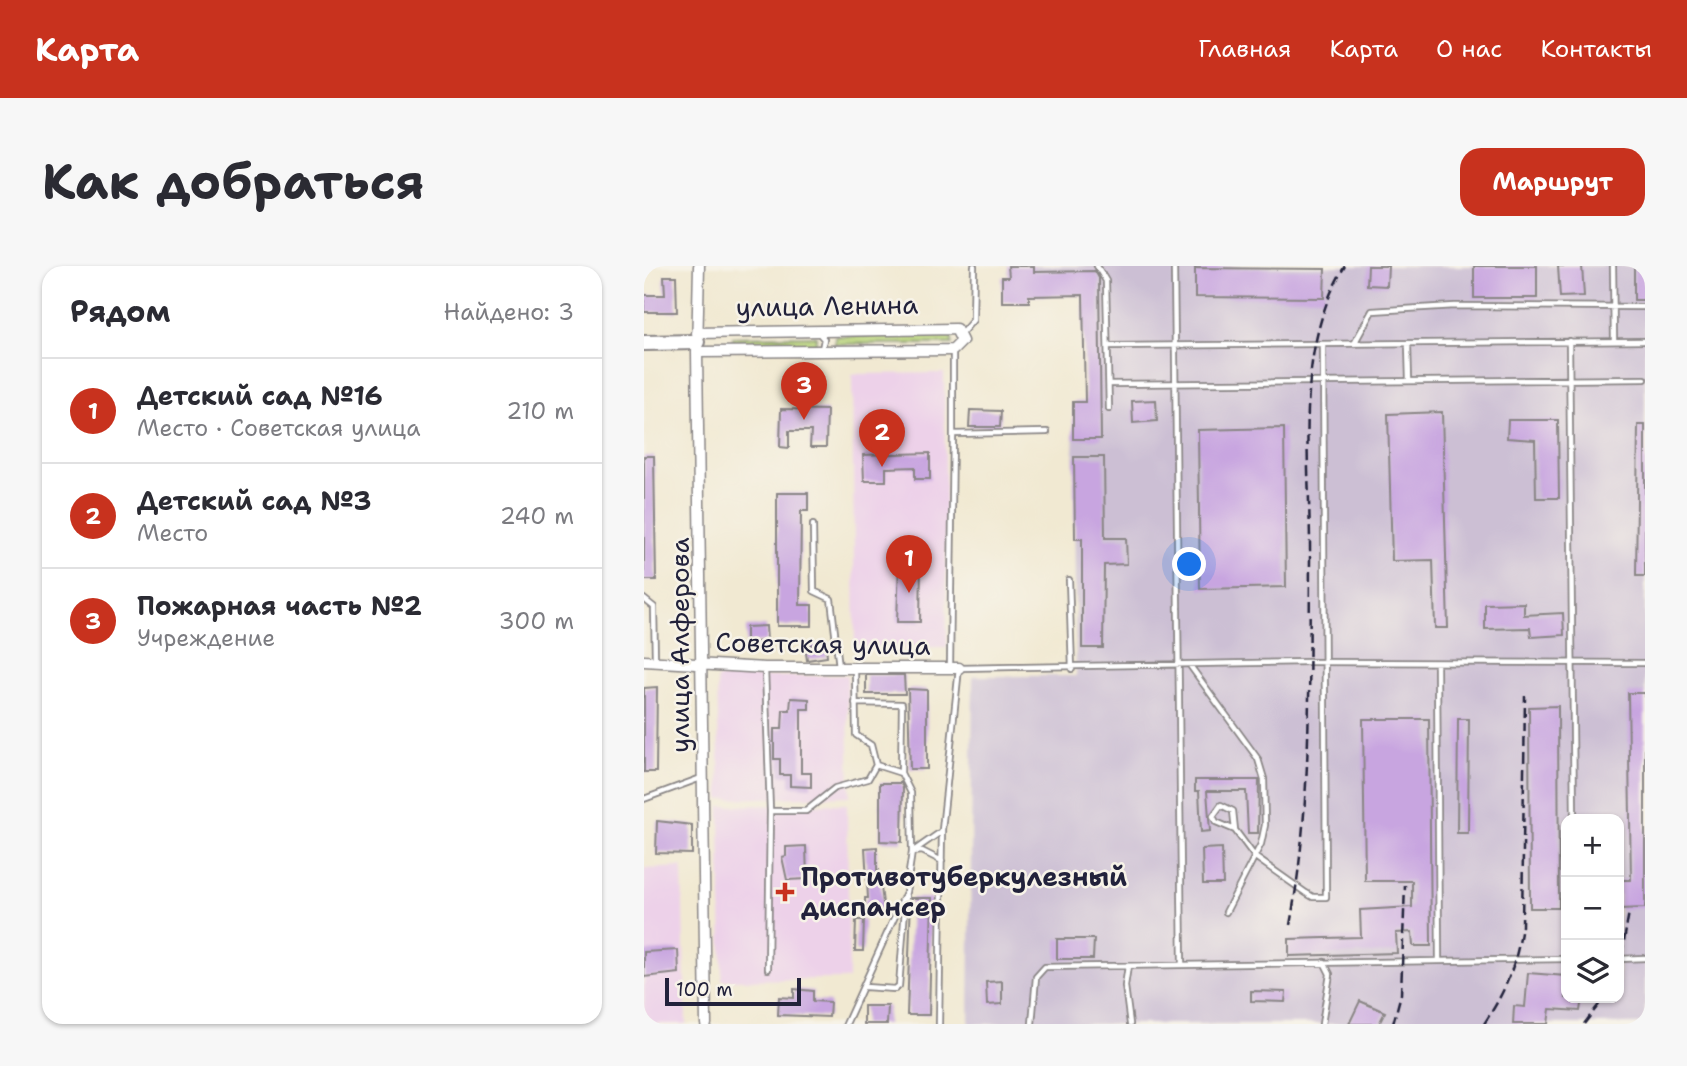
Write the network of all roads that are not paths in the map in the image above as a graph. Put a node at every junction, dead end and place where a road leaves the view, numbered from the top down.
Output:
1 (699, 266) edge
2 (974, 266) edge
3 (1097, 266) edge
4 (1174, 266) edge
5 (1613, 266) edge
6 (1645, 307) edge
7 (1614, 308) junction
8 (818, 331) junction
9 (959, 331) junction
10 (1569, 341) junction
11 (1614, 341) junction
12 (1645, 341) edge
13 (697, 342) junction
14 (644, 343) edge
15 (1174, 344) junction
16 (1323, 344) junction
17 (1408, 344) junction
18 (1354, 345) junction
19 (1108, 346) junction
20 (953, 350) junction
21 (819, 351) junction
22 (1570, 379) junction
23 (1645, 379) edge
24 (1409, 381) junction
25 (1323, 382) junction
26 (1109, 384) junction
27 (1174, 385) junction
28 (1109, 409) dead end
29 (1046, 432) dead end
30 (953, 434) junction
31 (813, 526) dead end
32 (1069, 580) dead end
33 (644, 598) edge
34 (655, 661) junction
35 (644, 662) edge
36 (702, 663) junction
37 (1324, 663) junction
38 (1645, 663) edge
39 (1437, 664) junction
40 (1571, 664) junction
41 (1177, 667) junction
42 (1190, 667) junction
43 (765, 668) junction
44 (839, 668) junction
45 (855, 668) junction
46 (954, 668) junction
47 (1072, 669) junction
48 (855, 703) junction
49 (876, 765) junction
50 (901, 773) junction
51 (702, 778) junction
52 (644, 799) edge
53 (771, 811) junction
54 (1574, 814) edge
55 (942, 830) junction
56 (1235, 830) junction
57 (912, 852) junction
58 (1255, 857) junction
59 (942, 861) junction
60 (906, 892) junction
61 (1226, 912) dead end
62 (1624, 958) edge
63 (1645, 958) edge
64 (1561, 959) edge
65 (1439, 960) junction
66 (1324, 962) junction
67 (1182, 965) junction
68 (1128, 966) junction
69 (768, 969) dead end
70 (865, 987) junction
71 (706, 1024) edge
72 (846, 1024) edge
73 (939, 1024) edge
74 (1032, 1024) edge
75 (1130, 1024) edge
76 (1322, 1024) edge

1 - 13 street, улица Алферова
2 - 9 lane
3 - 19 lane
4 - 15 lane
5 - 7 lane
6 - 7 lane
7 - 11 lane
7 - 18 lane
8 - 9 street, улица Ленина
8 - 13 street, улица Ленина
8 - 21 lane
9 - 20 street
10 - 11 lane
10 - 17 lane
10 - 22 lane
11 - 12 lane
13 - 14 street, улица Ленина
13 - 21 street
13 - 36 street, улица Алферова
15 - 16 lane
15 - 19 lane
15 - 27 lane
16 - 18 lane
16 - 25 lane
17 - 18 lane
17 - 24 lane
19 - 26 lane
20 - 21 street
20 - 30 lane
22 - 23 lane
22 - 24 lane
22 - 40 lane
24 - 25 lane
25 - 27 lane
25 - 37 lane
26 - 27 lane
26 - 28 lane
27 - 41 lane
29 - 30 lane
30 - 46 lane
31 - 44 lane
32 - 47 lane
33 - 34 lane
34 - 35 street, Советская улица
34 - 36 street, Советская улица
36 - 43 street, Советская улица
36 - 51 street, улица Алферова
37 - 39 lane
37 - 42 lane
37 - 58 lane
38 - 40 lane
39 - 40 lane
39 - 65 lane
40 - 54 lane
41 - 42 lane
41 - 47 lane
41 - 67 lane
42 - 58 lane
43 - 44 street, Советская улица
43 - 53 lane
44 - 45 street, Советская улица
45 - 46 street, Советская улица
45 - 48 lane
46 - 47 lane
46 - 55 lane
48 - 49 lane
48 - 50 lane
49 - 50 lane
49 - 53 lane
50 - 57 lane
51 - 52 lane
51 - 71 street, улица Алферова
53 - 69 lane
55 - 57 lane
55 - 59 lane
56 - 56 lane
56 - 58 lane
57 - 59 lane
57 - 60 lane
58 - 61 lane
59 - 73 lane
60 - 70 lane
60 - 70 lane
62 - 63 lane
64 - 65 lane
65 - 66 lane
66 - 67 lane
66 - 76 lane
67 - 68 lane
68 - 74 lane
68 - 75 lane
70 - 72 lane

